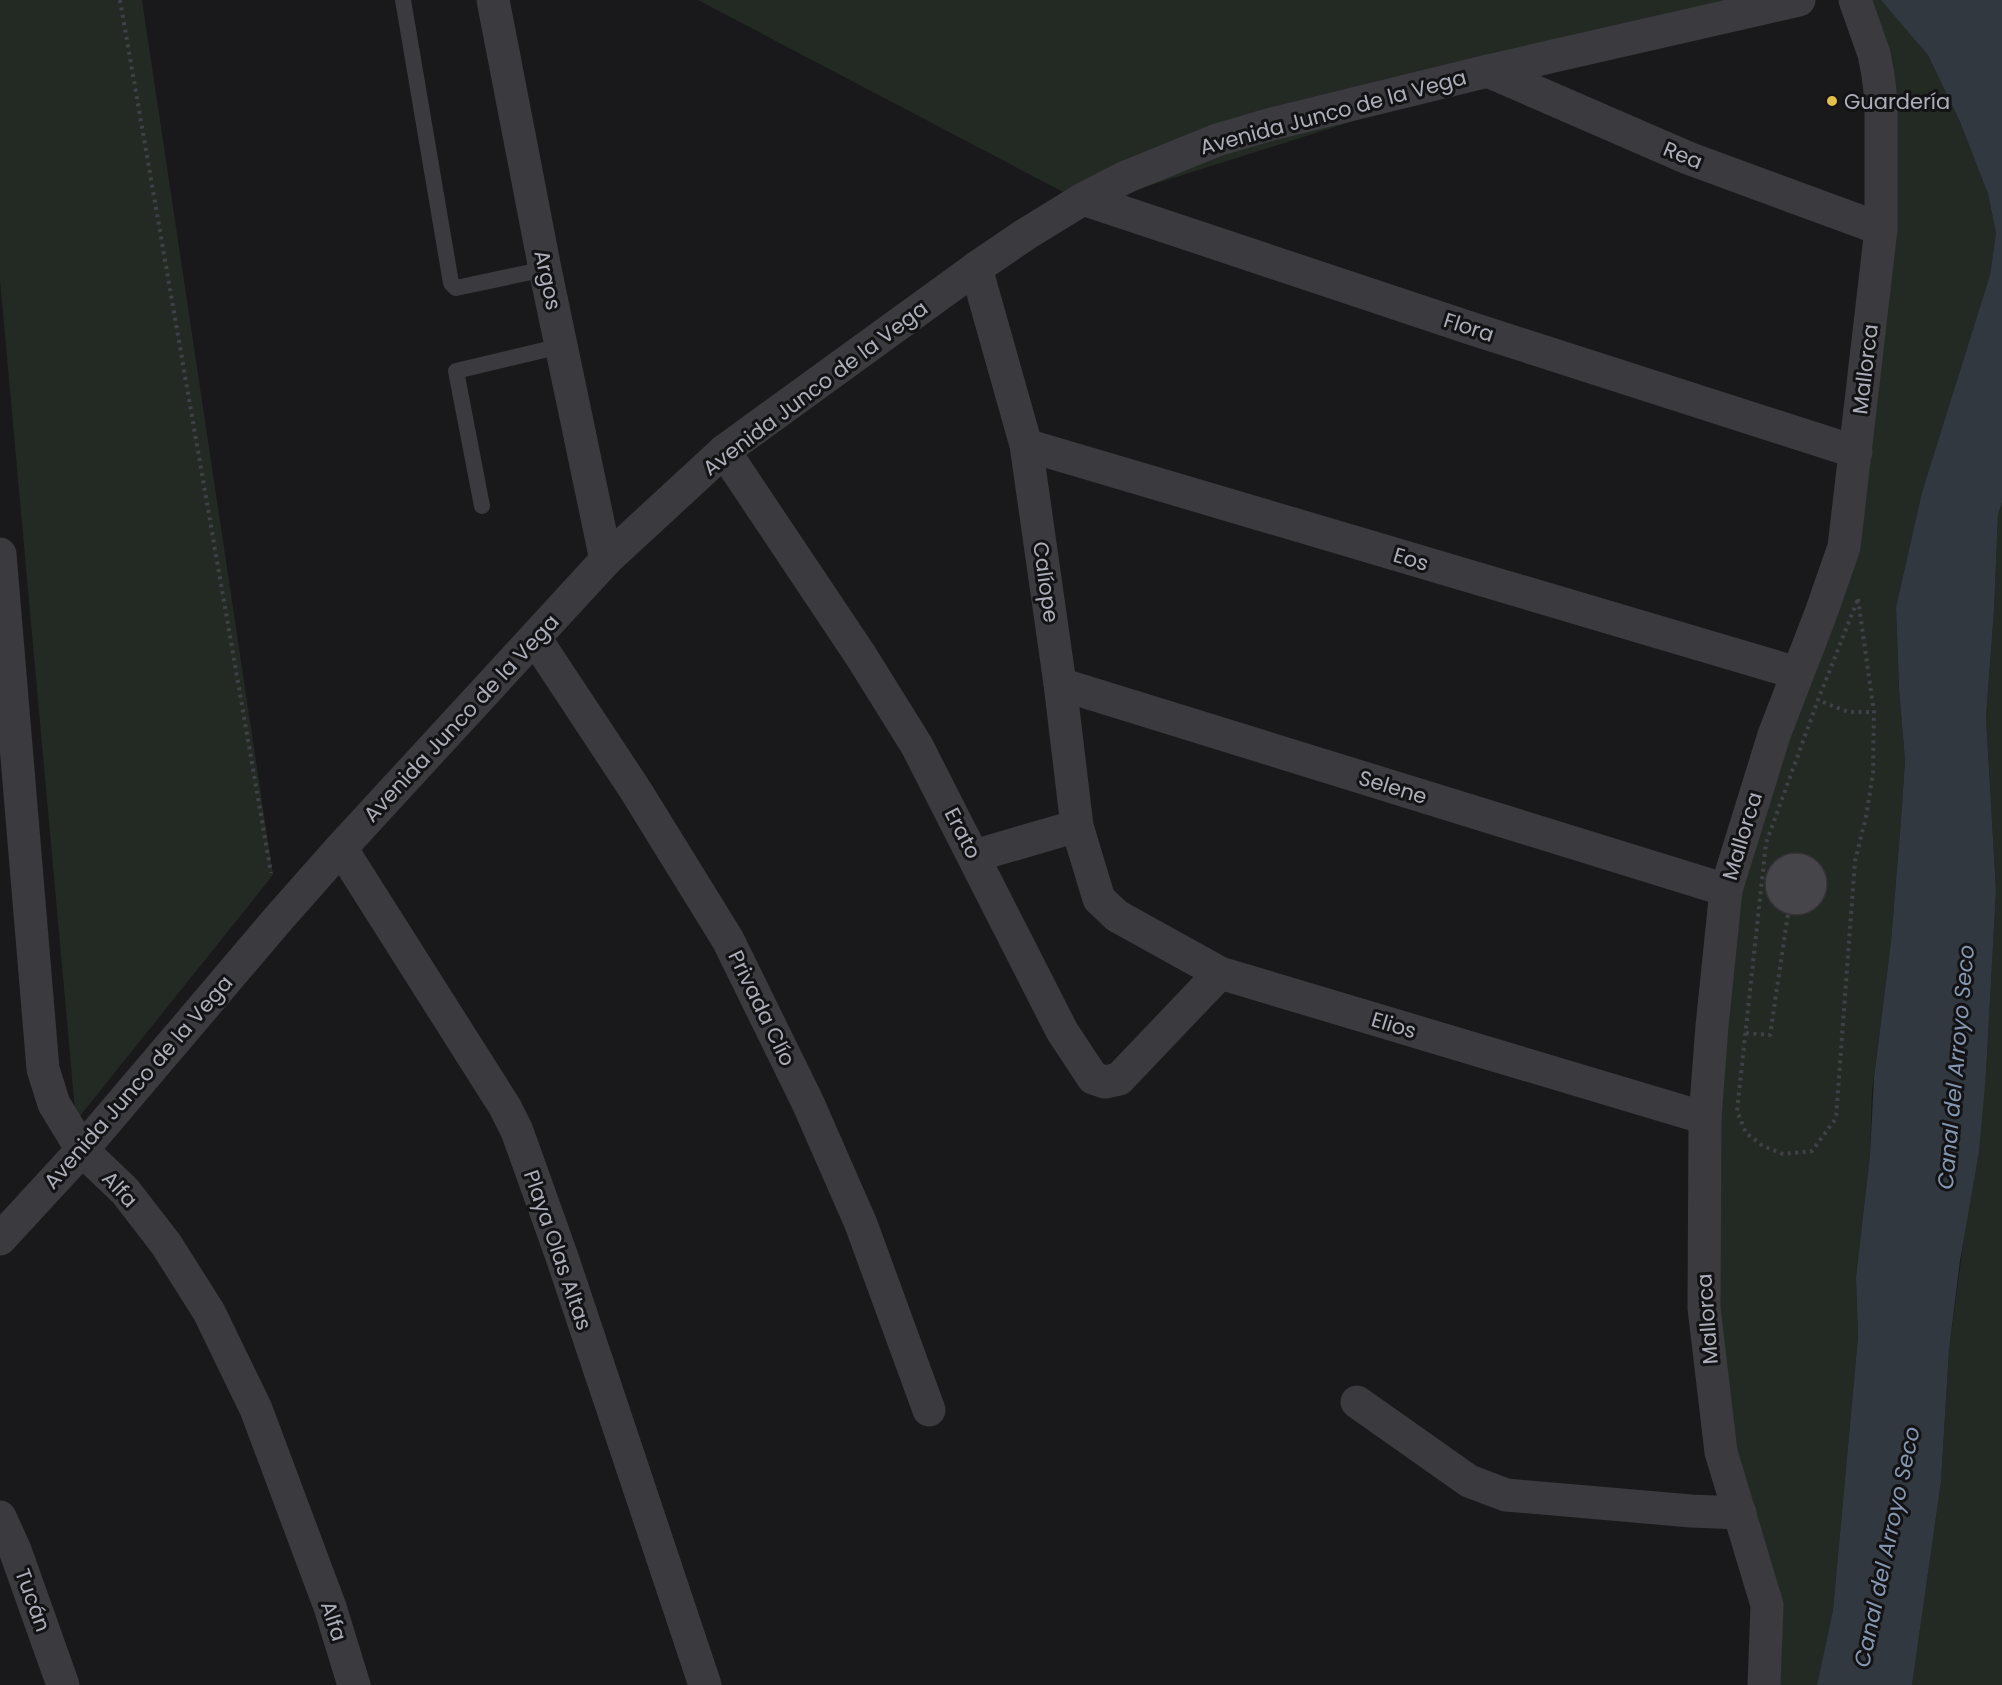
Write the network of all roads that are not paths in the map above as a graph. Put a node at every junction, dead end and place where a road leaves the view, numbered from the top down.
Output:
1 (403, 0) edge
2 (493, 0) edge
3 (1799, 0) edge
4 (1855, 0) edge
5 (1488, 71) junction
6 (1083, 199) junction
7 (1881, 229) junction
8 (976, 267) junction
9 (545, 269) junction
10 (561, 346) junction
11 (1026, 445) junction
12 (724, 451) junction
13 (1856, 452) junction
14 (482, 506) dead end
15 (0, 554) edge
16 (606, 560) junction
17 (535, 638) junction
18 (1060, 684) junction
19 (1801, 688) junction
20 (1077, 826) junction
21 (341, 848) junction
22 (974, 856) junction
23 (1726, 890) junction
24 (1099, 899) joint
25 (1220, 973) junction
26 (1705, 1118) junction
27 (82, 1150) junction
28 (0, 1239) edge
29 (1357, 1402) dead end
30 (929, 1410) dead end
31 (1740, 1513) junction
32 (0, 1517) edge
33 (63, 1685) edge
34 (354, 1685) edge
35 (705, 1685) edge
36 (1764, 1685) edge

1 - 9 lane
2 - 9 street, Argos
3 - 5 street, Avenida Junco de la Vega
4 - 7 street, Mallorca
5 - 6 street, Avenida Junco de la Vega
5 - 7 street, Rea
6 - 8 street, Avenida Junco de la Vega
6 - 13 street, Flora
7 - 13 street, Mallorca
8 - 11 street, Calíope
8 - 12 street, Avenida Junco de la Vega
9 - 10 street, Argos
10 - 14 lane
10 - 16 street, Argos
11 - 18 street, Calíope
11 - 19 street, Eos
12 - 16 street, Avenida Junco de la Vega
12 - 22 street, Erato
13 - 19 street, Mallorca
15 - 27 street, Alfa
16 - 17 street, Avenida Junco de la Vega
17 - 21 street, Avenida Junco de la Vega
17 - 30 street, Privada Clío
18 - 20 street, Calíope
18 - 23 street, Selene
19 - 23 street, Mallorca
20 - 22 street
20 - 24 street, Calíope
21 - 27 street, Avenida Junco de la Vega
21 - 35 street, Playa Olas Altas
22 - 25 street, Erato
23 - 26 street, Mallorca
24 - 25 street, Elios
25 - 26 street, Elios
26 - 31 street, Mallorca
27 - 28 street, Avenida Junco de la Vega
27 - 34 street, Alfa
29 - 31 street
31 - 36 street, Mallorca
32 - 33 street, Tucán

